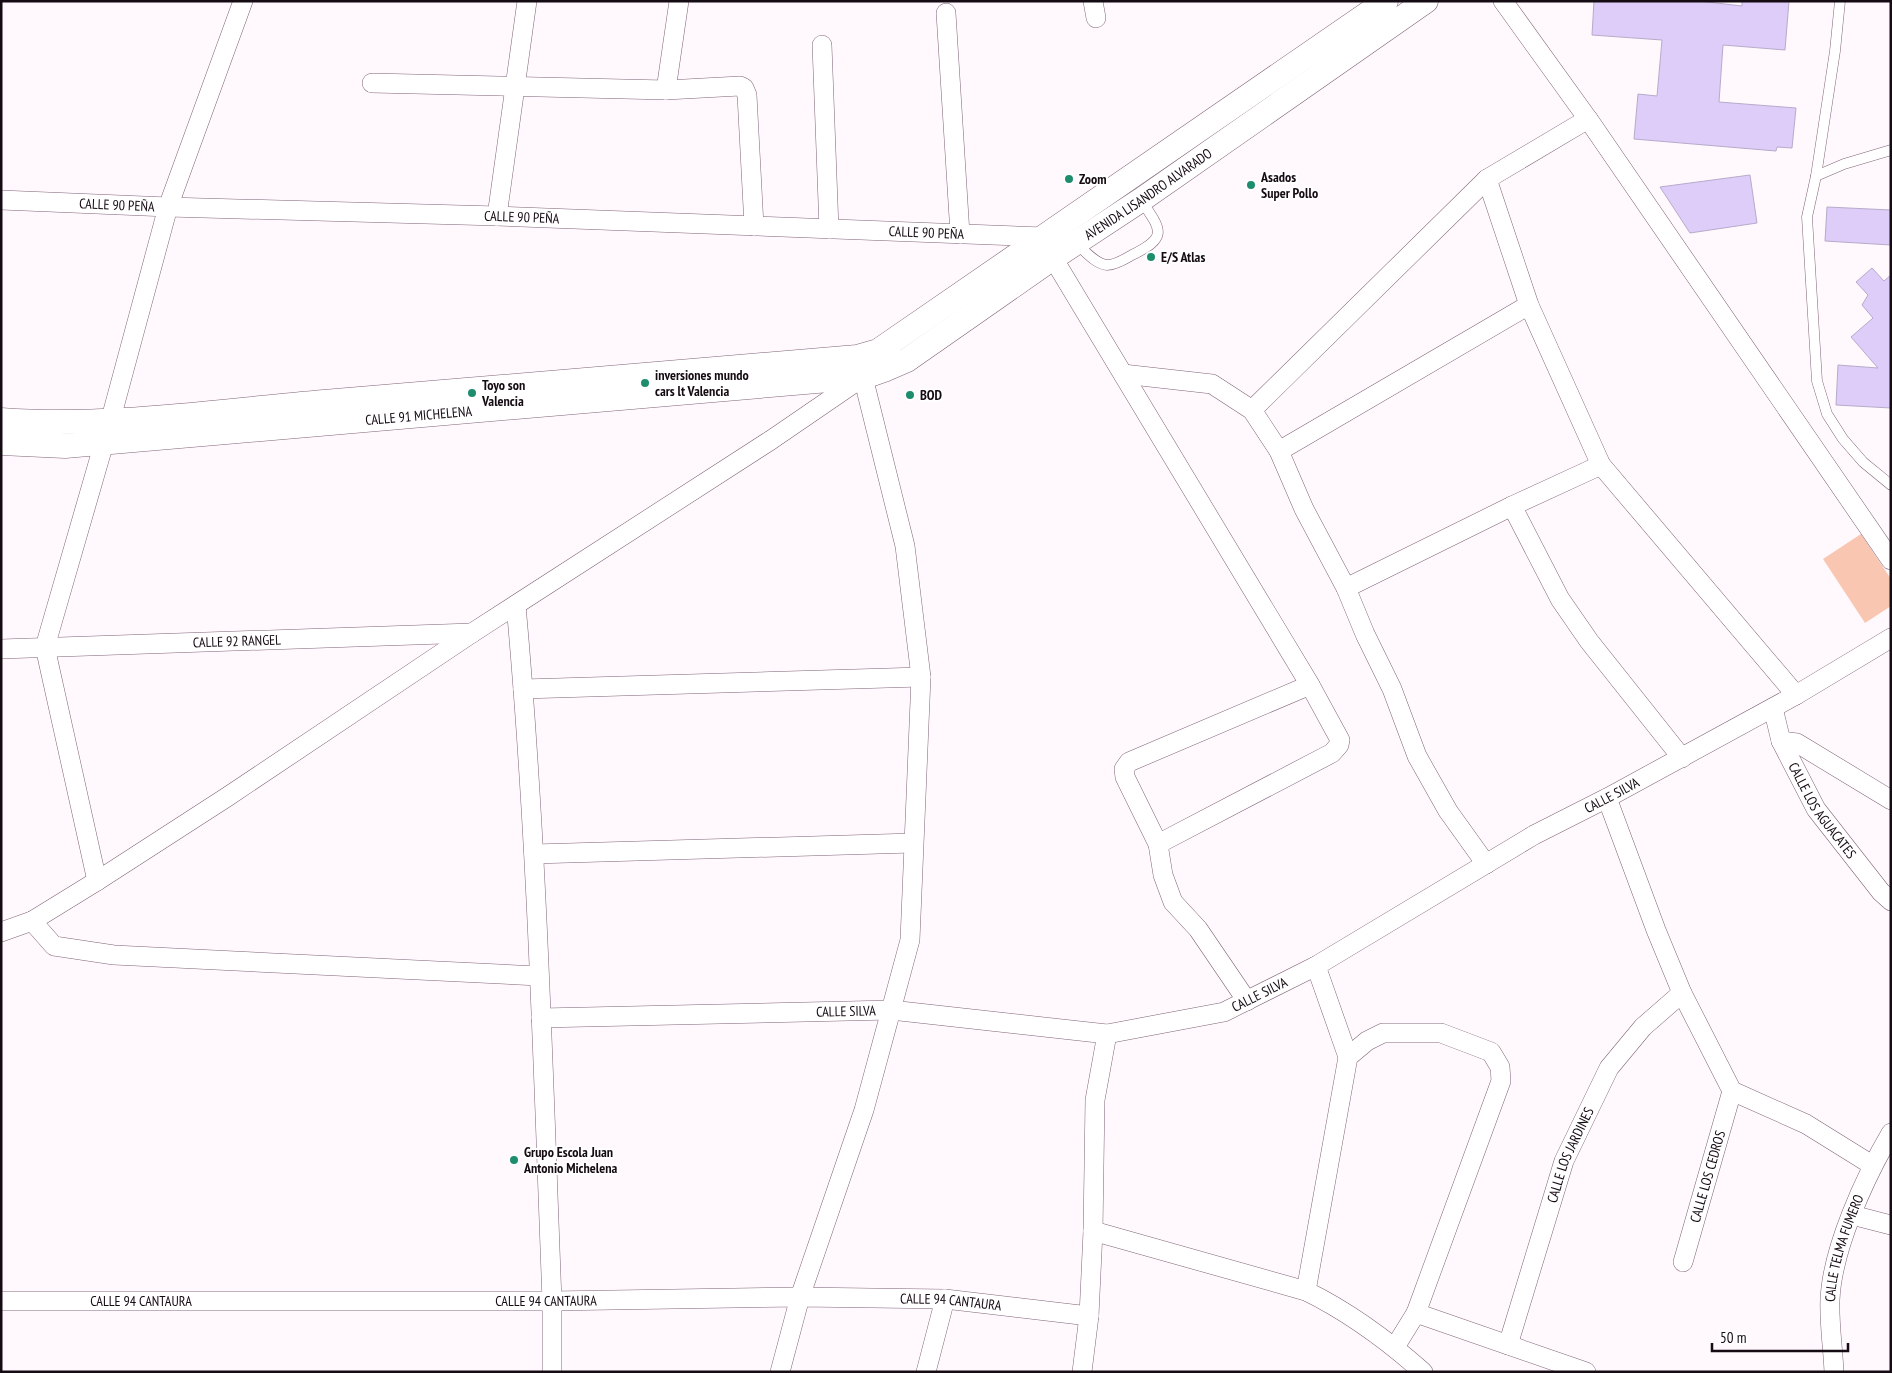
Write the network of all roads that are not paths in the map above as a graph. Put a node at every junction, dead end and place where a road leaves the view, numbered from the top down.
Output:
1 (243, 1) edge
2 (527, 1) edge
3 (679, 1) edge
4 (1386, 1) edge
5 (1426, 1) edge
6 (1502, 1) edge
7 (1840, 1) edge
8 (946, 13) dead end
9 (822, 45) dead end
10 (372, 83) dead end
11 (515, 86) junction
12 (666, 90) junction
13 (1588, 119) junction
14 (1891, 150) edge
15 (1816, 176) junction
16 (1487, 179) junction
17 (1, 200) edge
18 (1141, 200) junction
19 (168, 207) junction
20 (497, 216) junction
21 (754, 226) junction
22 (828, 229) junction
23 (960, 234) junction
24 (1076, 243) junction
25 (1048, 248) junction
26 (1529, 305) junction
27 (861, 367) junction
28 (1123, 374) junction
29 (1252, 410) junction
30 (1, 420) edge
31 (107, 432) junction
32 (1, 444) edge
33 (1279, 450) junction
34 (1601, 465) junction
35 (1891, 484) edge
36 (1512, 506) junction
37 (1891, 560) edge
38 (1346, 588) junction
39 (516, 605) junction
40 (472, 633) junction
41 (1891, 638) edge
42 (45, 647) junction
43 (1, 648) edge
44 (921, 677) junction
45 (1310, 685) junction
46 (523, 689) junction
47 (1796, 695) junction
48 (1773, 708) junction
49 (1781, 741) junction
50 (1682, 758) junction
51 (1607, 798) junction
52 (1891, 800) edge
53 (913, 843) junction
54 (1158, 844) junction
55 (534, 854) junction
56 (1486, 864) junction
57 (97, 881) junction
58 (1891, 900) edge
59 (32, 921) junction
60 (1, 932) edge
61 (1316, 966) junction
62 (539, 976) junction
63 (1682, 993) junction
64 (1247, 1001) junction
65 (891, 1010) junction
66 (541, 1018) junction
67 (1107, 1034) junction
68 (1348, 1057) junction
69 (1732, 1091) junction
70 (1891, 1133) edge
71 (1872, 1165) junction
72 (1852, 1215) junction
73 (1891, 1225) edge
74 (1093, 1231) junction
75 (1683, 1262) dead end
76 (1306, 1291) junction
77 (800, 1297) junction
78 (945, 1299) junction
79 (1, 1301) edge
80 (552, 1301) junction
81 (1416, 1313) junction
82 (1089, 1316) junction
83 (1508, 1345) junction
84 (1395, 1347) junction
85 (552, 1372) edge
86 (780, 1372) edge
87 (926, 1372) edge
88 (1082, 1372) edge
89 (1423, 1372) edge
90 (1586, 1372) edge
91 (1834, 1372) edge

1 - 19 street
2 - 11 street
3 - 12 street
4 - 25 street, AVENIDA LISANDRO ALVARADO
5 - 18 street, AVENIDA LISANDRO ALVARADO
6 - 13 street
7 - 15 lane
8 - 23 street
9 - 22 street
10 - 11 street
11 - 12 street
11 - 20 street
12 - 21 street
13 - 16 street
13 - 37 street
14 - 15 lane
15 - 35 lane
16 - 26 street
16 - 29 street
17 - 19 street, CALLE 90 PEÑA
18 - 24 street, AVENIDA LISANDRO ALVARADO
18 - 24 lane
19 - 20 street, CALLE 90 PEÑA
19 - 31 street
20 - 21 street, CALLE 90 PEÑA
21 - 22 street, CALLE 90 PEÑA
22 - 23 street, CALLE 90 PEÑA
23 - 25 street, CALLE 90 PEÑA
24 - 25 street, AVENIDA LISANDRO ALVARADO
25 - 27 street, AVENIDA LISANDRO ALVARADO
25 - 28 street
26 - 33 street
26 - 34 street
27 - 31 street, CALLE 91 MICHELENA
27 - 39 street
27 - 44 street
28 - 29 street
28 - 45 street
29 - 33 street
30 - 31 street, CALLE 91 MICHELENA
31 - 32 street, CALLE 91 MICHELENA
31 - 42 street
33 - 38 street
34 - 36 street
34 - 47 street
36 - 38 street
36 - 50 street
38 - 56 street
39 - 40 street
39 - 46 street
40 - 42 street, CALLE 92 RANGEL
40 - 57 street
41 - 47 street, CALLE SILVA
42 - 43 street, CALLE 92 RANGEL
42 - 57 street
44 - 46 street
44 - 53 street
45 - 54 street
45 - 54 street
46 - 55 street
47 - 48 street, CALLE SILVA
48 - 49 street, CALLE LOS AGUACATES
48 - 50 street, CALLE SILVA
49 - 52 street
49 - 58 street, CALLE LOS AGUACATES
50 - 51 street, CALLE SILVA
51 - 56 street, CALLE SILVA
51 - 63 street
53 - 55 street
53 - 65 street
54 - 64 street
55 - 62 street
56 - 61 street, CALLE SILVA
57 - 59 street
59 - 60 street
59 - 62 street
61 - 64 street, CALLE SILVA
61 - 68 street
62 - 66 street
63 - 69 street
63 - 83 street, CALLE LOS JARDINES
64 - 67 street, CALLE SILVA
65 - 66 street, CALLE SILVA
65 - 67 street, CALLE SILVA
65 - 77 street
66 - 80 street
67 - 74 street
68 - 76 street
68 - 81 street
69 - 71 street
69 - 75 street, CALLE LOS CEDROS
70 - 71 street, CALLE TELMA FUMERO
71 - 72 street, CALLE TELMA FUMERO
72 - 73 street
72 - 91 street, CALLE TELMA FUMERO
74 - 76 street
74 - 82 street
76 - 84 street
77 - 78 street, CALLE 94 CANTAURA
77 - 80 street, CALLE 94 CANTAURA
77 - 86 street
78 - 82 street, CALLE 94 CANTAURA
78 - 87 street
79 - 80 street, CALLE 94 CANTAURA
80 - 85 street
81 - 83 street
81 - 84 street
82 - 88 street
83 - 90 street
84 - 89 street

